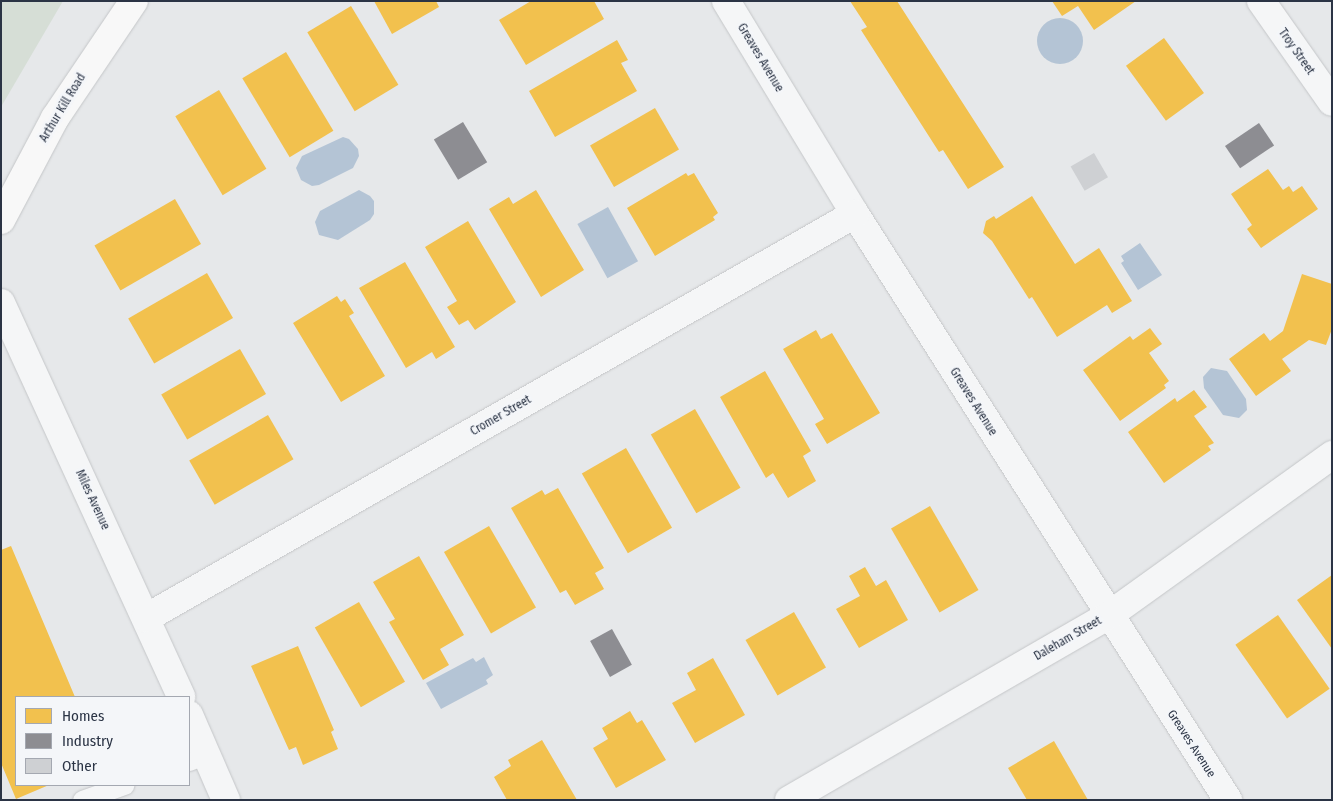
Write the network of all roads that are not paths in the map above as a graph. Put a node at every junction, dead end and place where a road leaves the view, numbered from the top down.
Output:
1 (134, 1) edge
2 (726, 1) edge
3 (1261, 1) edge
4 (1332, 102) edge
5 (855, 214) junction
6 (1, 220) edge
7 (1, 303) edge
8 (1332, 455) edge
9 (1108, 616) junction
10 (146, 618) junction
11 (181, 696) edge
12 (190, 720) edge
13 (197, 758) edge
14 (121, 786) edge
15 (82, 800) edge
16 (226, 800) edge
17 (789, 800) edge
18 (1228, 800) edge

1 - 6 street, Arthur Kill Road
2 - 5 street, Greaves Avenue
3 - 4 street, Troy Street
5 - 9 street, Greaves Avenue
5 - 10 street, Cromer Street
7 - 10 street, Miles Avenue
8 - 9 street, Daleham Street
9 - 17 street, Daleham Street
9 - 18 street, Greaves Avenue
10 - 11 street, Miles Avenue
12 - 13 street
13 - 16 street
14 - 15 lane

